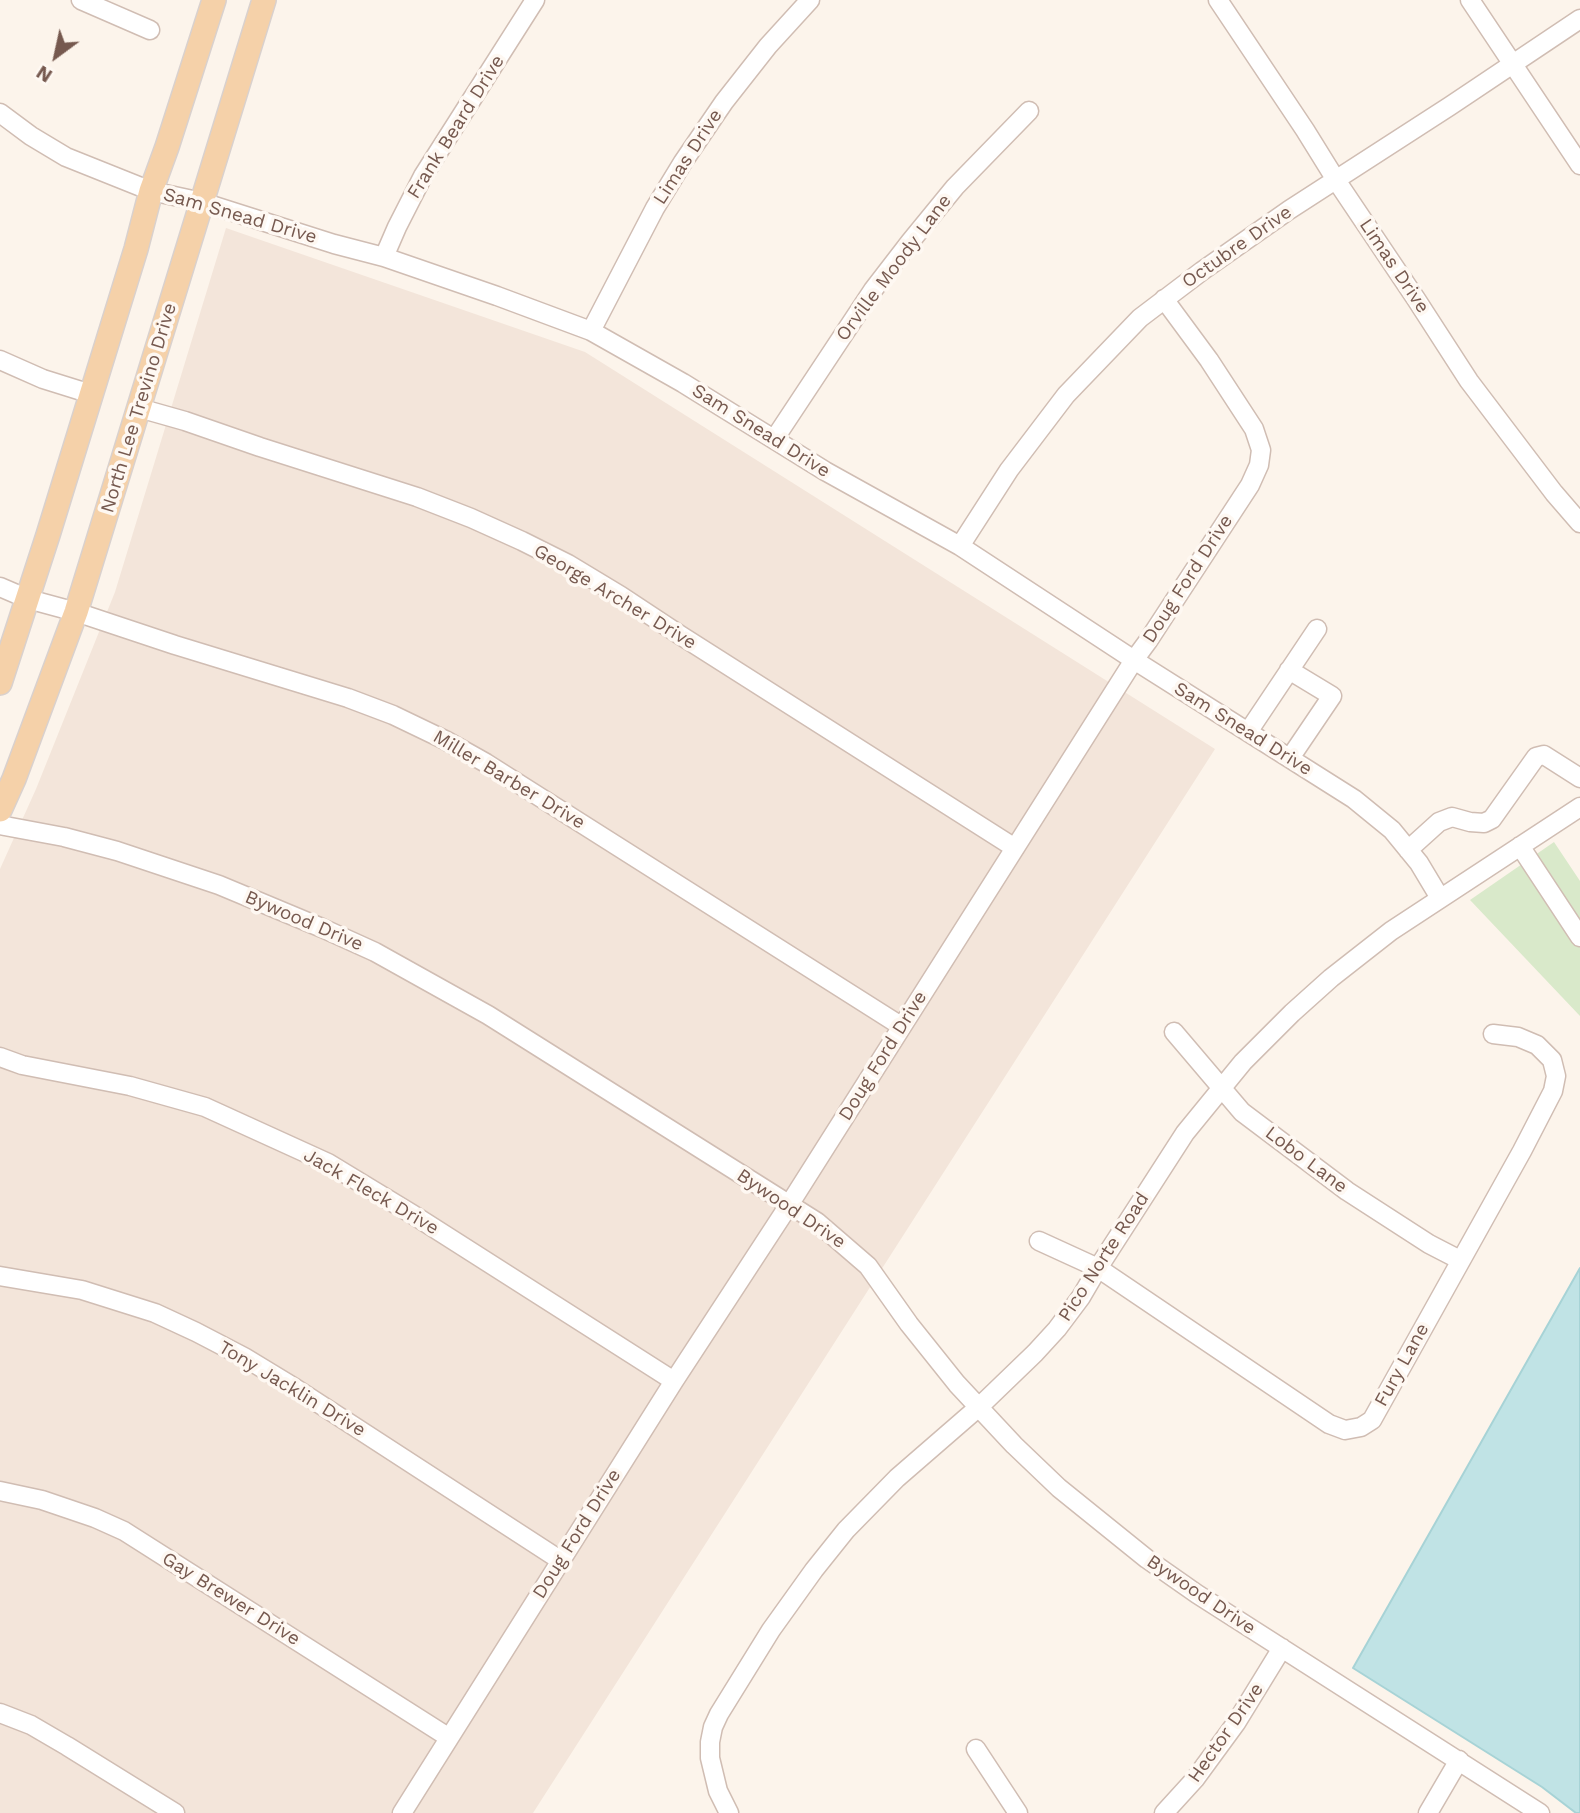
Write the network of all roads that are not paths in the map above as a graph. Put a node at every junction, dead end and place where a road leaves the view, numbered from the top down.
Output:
1 (81, 0) edge
2 (214, 0) edge
3 (264, 0) edge
4 (535, 0) edge
5 (810, 0) edge
6 (1218, 0) edge
7 (1470, 0) edge
8 (1580, 19) edge
9 (150, 30) dead end
10 (1514, 64) junction
11 (1029, 111) dead end
12 (0, 113) edge
13 (1580, 165) edge
14 (1336, 180) junction
15 (151, 191) junction
16 (202, 202) junction
17 (384, 257) junction
18 (1164, 299) junction
19 (592, 331) junction
20 (0, 360) edge
21 (91, 394) junction
22 (139, 408) junction
23 (775, 438) junction
24 (1580, 523) edge
25 (961, 545) junction
26 (0, 587) edge
27 (27, 599) junction
28 (76, 612) junction
29 (1317, 629) dead end
30 (1134, 660) junction
31 (1289, 670) junction
32 (0, 682) edge
33 (1248, 732) junction
34 (1290, 758) junction
35 (1580, 778) edge
36 (1580, 807) edge
37 (0, 810) edge
38 (0, 825) edge
39 (1520, 846) junction
40 (1015, 848) junction
41 (1408, 850) junction
42 (1440, 898) junction
43 (1580, 937) edge
44 (901, 1026) junction
45 (1174, 1032) dead end
46 (1493, 1034) dead end
47 (0, 1057) edge
48 (1222, 1087) junction
49 (789, 1205) junction
50 (1039, 1241) dead end
51 (1460, 1260) junction
52 (1098, 1268) junction
53 (0, 1276) edge
54 (674, 1381) junction
55 (979, 1406) junction
56 (0, 1491) edge
57 (560, 1560) junction
58 (1282, 1648) junction
59 (0, 1713) edge
60 (448, 1737) junction
61 (976, 1749) dead end
62 (1458, 1760) junction
63 (175, 1813) edge
64 (402, 1813) edge
65 (729, 1813) edge
66 (1018, 1813) edge
67 (1164, 1813) edge
68 (1427, 1813) edge
69 (1541, 1813) edge

1 - 9 street
2 - 15 main road
3 - 16 main road, North Lee Trevino Drive
4 - 17 street, Frank Beard Drive
5 - 19 street, Limas Drive
6 - 14 street, Limas Drive
7 - 10 street
8 - 10 street, Octubre Drive
10 - 13 street
10 - 14 street, Octubre Drive
11 - 23 street, Orville Moody Lane
12 - 15 street, Sam Snead Drive
14 - 18 street, Octubre Drive
14 - 24 street, Limas Drive
15 - 16 street, Sam Snead Drive
15 - 21 main road
16 - 17 street, Sam Snead Drive
16 - 22 main road, North Lee Trevino Drive
17 - 19 street, Sam Snead Drive
18 - 25 street, Octubre Drive
18 - 30 street, Doug Ford Drive
19 - 23 street, Sam Snead Drive
20 - 21 street
21 - 27 main road
22 - 28 main road, North Lee Trevino Drive
22 - 40 street, George Archer Drive
23 - 25 street, Sam Snead Drive
25 - 30 street, Sam Snead Drive
26 - 27 street, Miller Barber Drive
27 - 28 street, Miller Barber Drive
27 - 32 main road
28 - 37 main road, North Lee Trevino Drive
28 - 44 street, Miller Barber Drive
29 - 31 street
30 - 33 street, Sam Snead Drive
30 - 40 street, Doug Ford Drive
31 - 33 street
31 - 34 street
33 - 34 street, Sam Snead Drive
34 - 41 street, Sam Snead Drive
35 - 41 street
36 - 39 street, Pico Norte Road
38 - 49 street, Bywood Drive
39 - 42 street, Pico Norte Road
39 - 43 street
40 - 44 street, Doug Ford Drive
41 - 42 street, Sam Snead Drive
42 - 48 street, Pico Norte Road
44 - 49 street, Doug Ford Drive
45 - 48 street, Lobo Lane
46 - 51 street, Fury Lane
47 - 54 street, Jack Fleck Drive
48 - 51 street, Lobo Lane
48 - 52 street, Pico Norte Road
49 - 54 street, Doug Ford Drive
49 - 55 street, Bywood Drive
50 - 52 street, Fury Lane
51 - 52 street, Fury Lane
52 - 55 street, Pico Norte Road
53 - 57 street, Tony Jacklin Drive
54 - 57 street, Doug Ford Drive
55 - 58 street, Bywood Drive
55 - 65 street, Pico Norte Road
56 - 60 street, Gay Brewer Drive
57 - 60 street, Doug Ford Drive
58 - 62 street, Bywood Drive
58 - 67 street, Hector Drive
59 - 63 street
60 - 64 street, Doug Ford Drive
61 - 66 street
62 - 68 street
62 - 69 street, Bywood Drive

